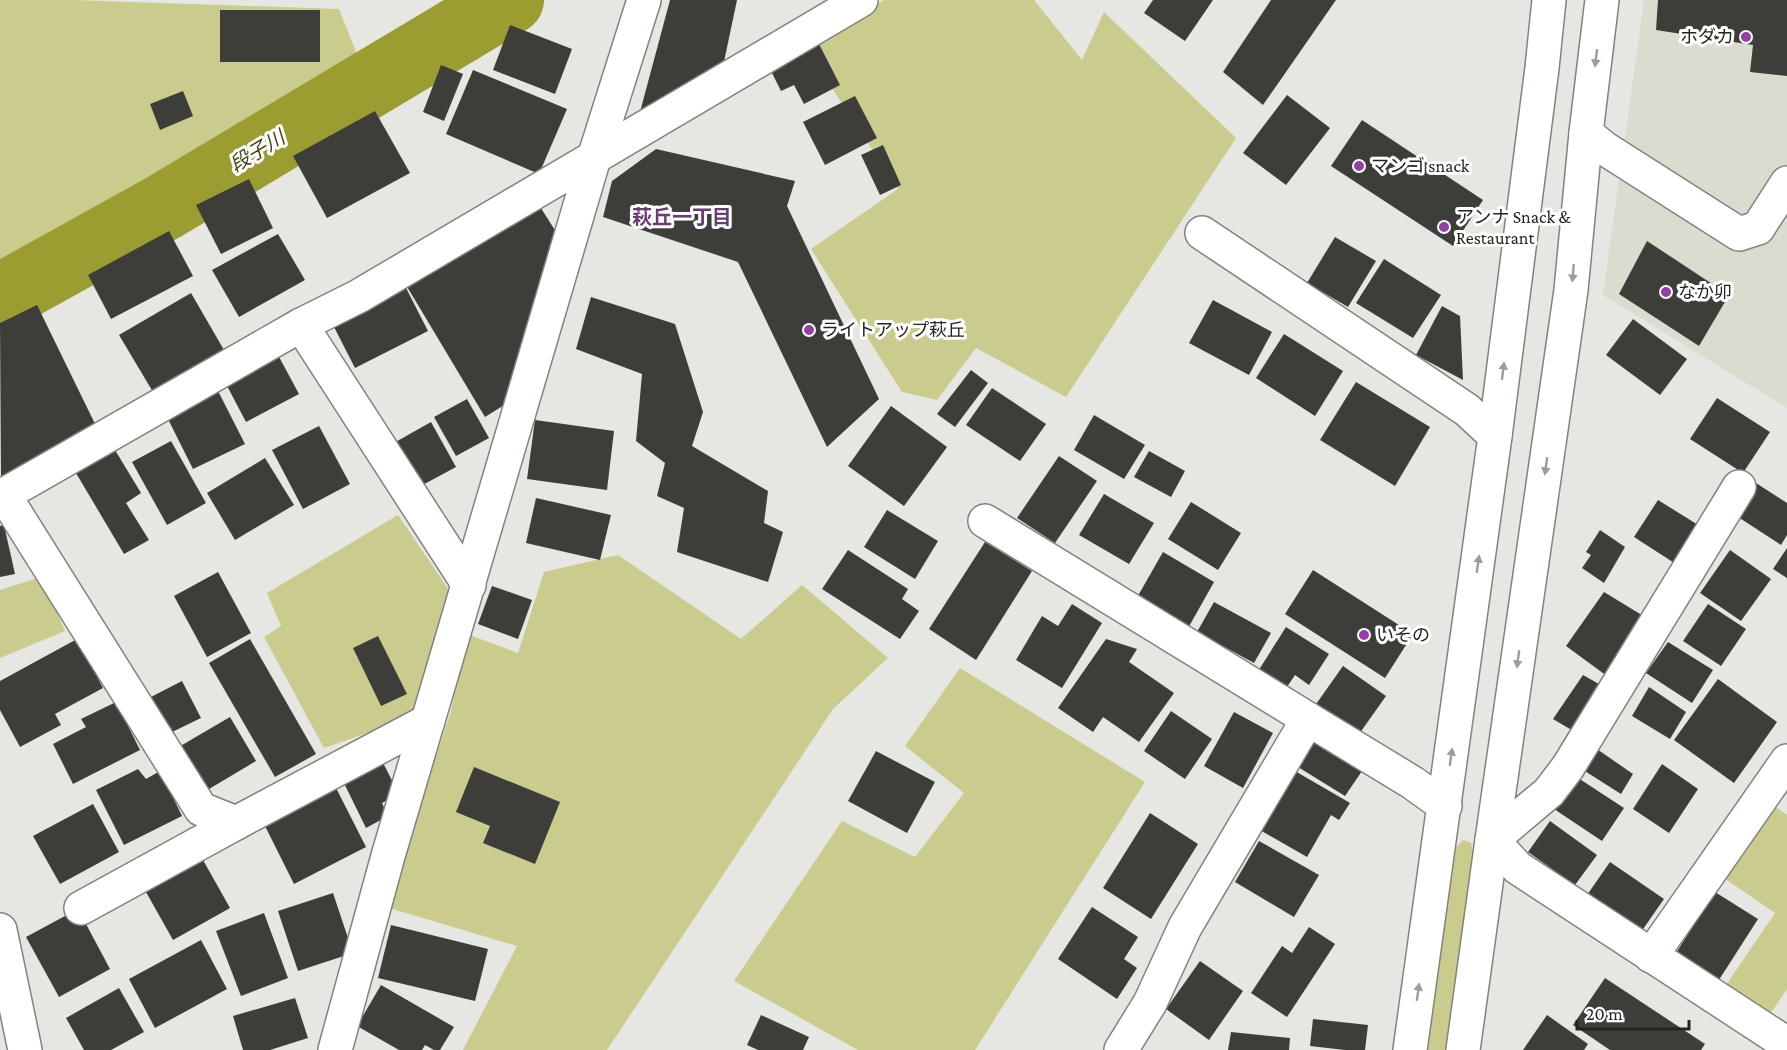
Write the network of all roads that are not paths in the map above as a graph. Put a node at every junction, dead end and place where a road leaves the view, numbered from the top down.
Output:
1 (644, 0) edge
2 (861, 0) edge
3 (1549, 0) edge
4 (1602, 0) edge
5 (1586, 133) junction
6 (594, 158) junction
7 (1787, 183) edge
8 (1202, 233) dead end
9 (302, 325) junction
10 (1495, 436) junction
11 (1739, 487) dead end
12 (2, 496) edge
13 (985, 521) dead end
14 (469, 585) junction
15 (1308, 718) junction
16 (428, 721) junction
17 (1787, 761) edge
18 (1445, 806) junction
19 (236, 823) junction
20 (1491, 840) junction
21 (81, 908) dead end
22 (0, 930) edge
23 (1651, 956) junction
24 (1787, 1044) edge
25 (25, 1050) edge
26 (335, 1050) edge
27 (1121, 1050) edge
28 (1410, 1050) edge
29 (1463, 1050) edge

1 - 6 street
2 - 6 street
10 -> 3 street
4 -> 5 street
5 - 7 street
5 -> 20 street
6 - 9 street
6 - 14 street
8 - 10 street
9 - 12 street
9 - 14 street
18 -> 10 street
11 - 20 street
12 - 19 street
13 - 15 street
14 - 16 street
15 - 18 street
15 - 27 street
16 - 19 street
16 - 26 street
17 - 23 street
28 -> 18 street
19 - 21 street
20 - 23 street
20 - 29 street
22 - 25 street
23 - 24 street

